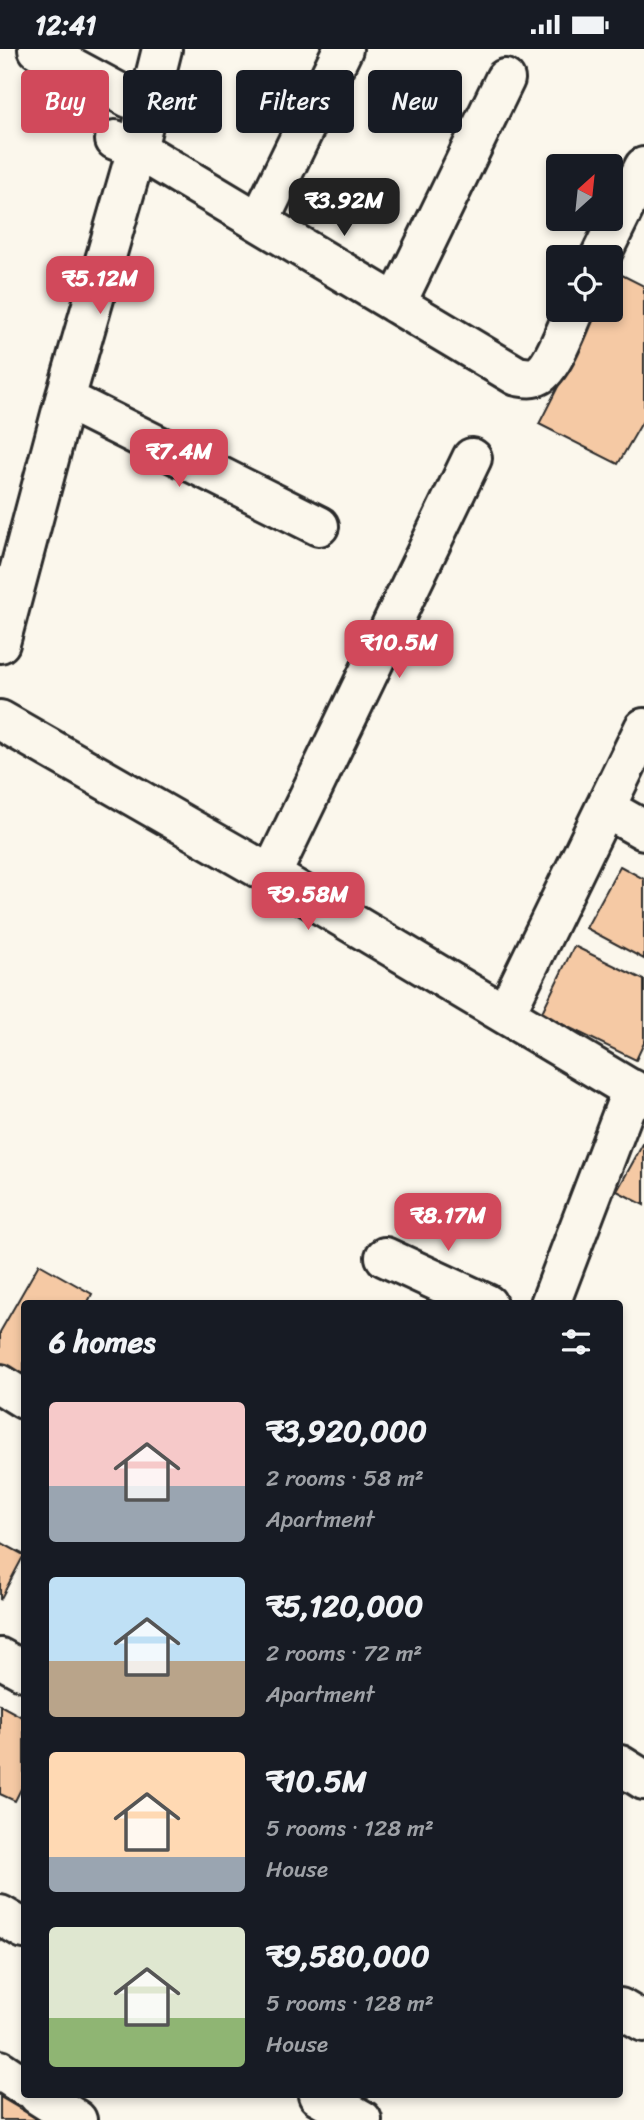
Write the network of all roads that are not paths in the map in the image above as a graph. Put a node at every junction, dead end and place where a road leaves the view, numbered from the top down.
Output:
1 (38, 49) edge
2 (136, 49) edge
3 (162, 49) edge
4 (343, 49) edge
5 (133, 70) edge
6 (505, 79) dead end
7 (123, 96) edge
8 (127, 133) edge
9 (126, 145) junction
10 (644, 167) edge
11 (259, 222) junction
12 (606, 245) edge
13 (396, 304) junction
14 (569, 322) edge
15 (65, 399) junction
16 (472, 458) dead end
17 (319, 526) dead end
18 (0, 567) edge
19 (0, 643) edge
20 (0, 720) edge
21 (644, 728) edge
22 (605, 808) junction
23 (644, 830) edge
24 (271, 875) junction
25 (505, 1014) junction
26 (638, 1093) edge
27 (385, 1257) dead end
28 (478, 1300) edge
29 (552, 1300) edge
30 (0, 1384) edge
31 (21, 1397) edge
32 (0, 1657) edge
33 (21, 1669) edge
34 (623, 1767) edge
35 (644, 1780) edge
36 (0, 1915) edge
37 (21, 1927) edge
38 (623, 2010) edge
39 (644, 2022) edge
40 (0, 2070) edge
41 (21, 2084) edge
42 (43, 2098) edge
43 (323, 2098) edge
44 (77, 2120) edge
45 (362, 2120) edge

1 - 7 street
2 - 5 street
3 - 9 street
4 - 11 street
6 - 13 street
8 - 9 street
9 - 11 street
9 - 15 street
9 - 18 street
10 - 12 street
11 - 13 street
13 - 14 street
15 - 17 street
15 - 19 street
16 - 24 street
20 - 24 street
21 - 22 street
22 - 23 street
22 - 25 street
24 - 25 street
25 - 26 street
26 - 29 street
27 - 28 street
30 - 31 street
32 - 33 street
34 - 35 street
36 - 37 street
38 - 39 street
40 - 41 street
42 - 44 street
43 - 45 street

